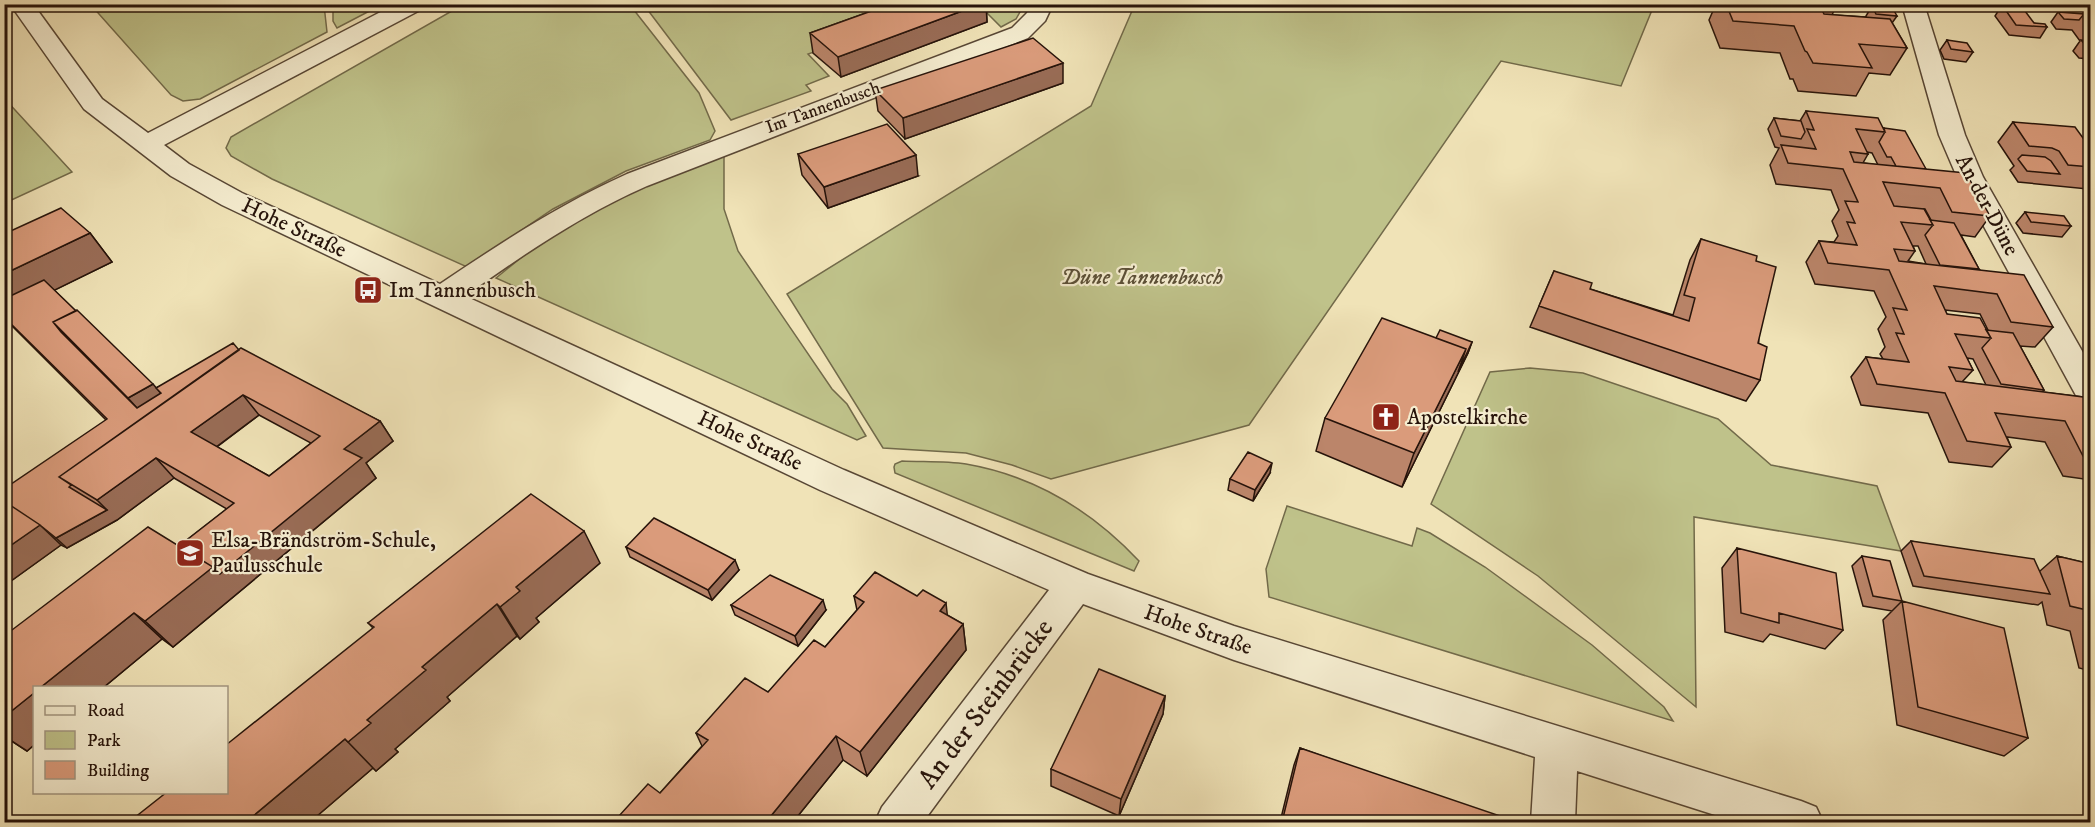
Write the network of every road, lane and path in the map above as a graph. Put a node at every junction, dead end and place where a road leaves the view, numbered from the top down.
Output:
1 (21, 4) edge
2 (414, 4) edge
3 (1041, 4) edge
4 (1913, 4) edge
5 (146, 145) junction
6 (442, 298) junction
7 (2091, 393) edge
8 (1075, 585) junction
9 (1557, 746) junction
10 (897, 822) edge
11 (1553, 822) edge
12 (1801, 822) edge

1 - 5 street, Hohe Straße
2 - 5 street
3 - 6 street, Im Tannenbusch
4 - 7 street, An der Düne
5 - 6 street, Hohe Straße
6 - 8 street, Hohe Straße
8 - 9 street, Hohe Straße
8 - 10 street, An der Steinbrücke
9 - 11 street
9 - 12 street, Hohe Straße

